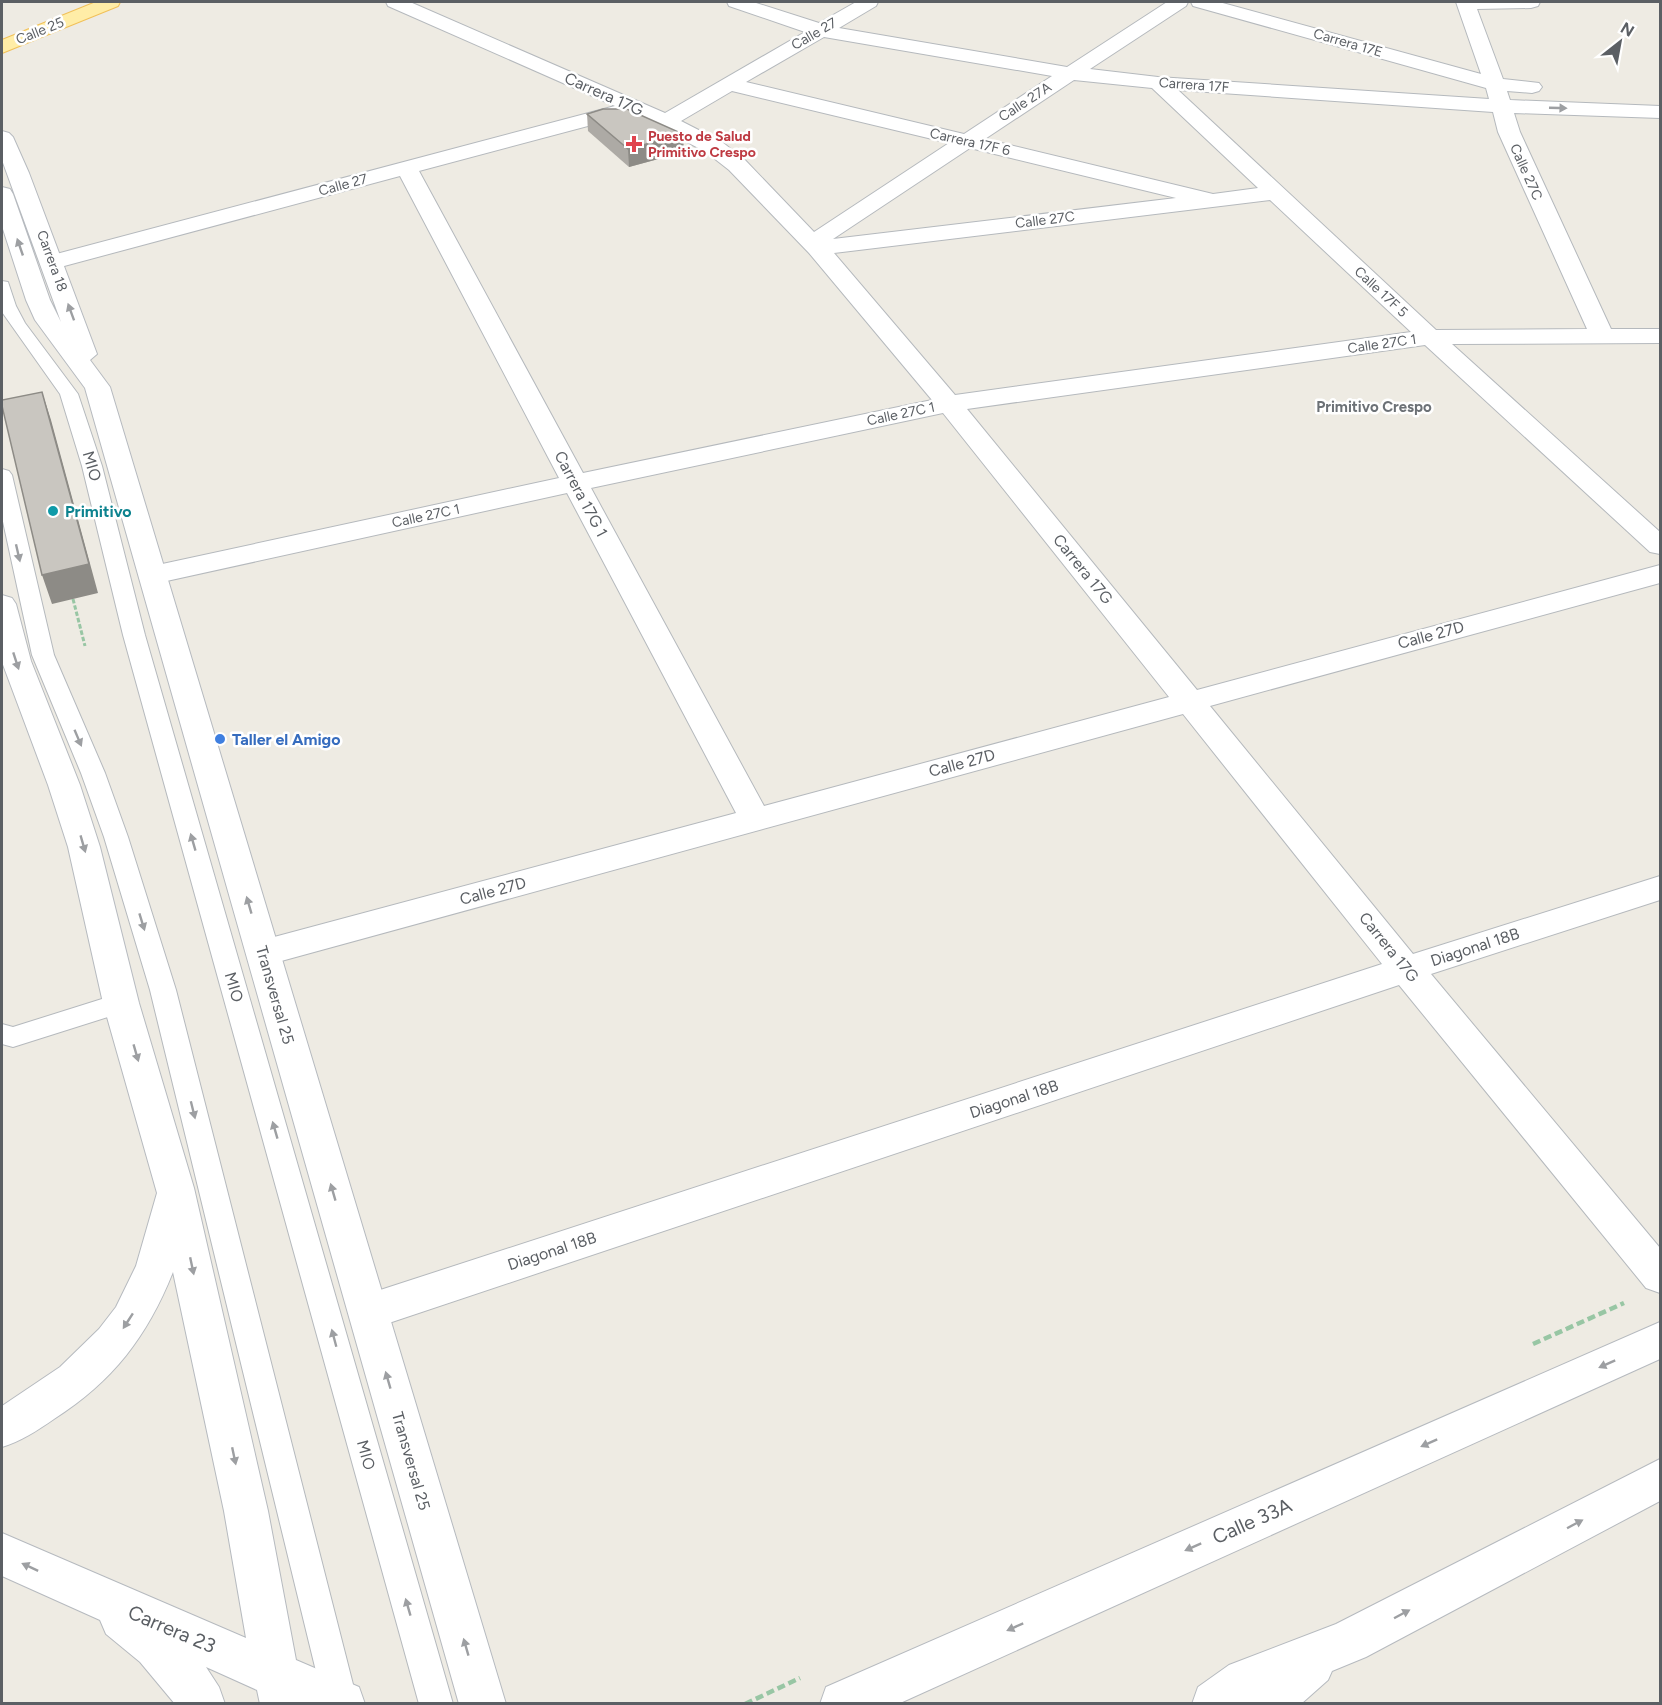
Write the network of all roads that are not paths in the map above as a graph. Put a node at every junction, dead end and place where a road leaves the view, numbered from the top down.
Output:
1 (111, 2) edge
2 (395, 2) edge
3 (736, 2) edge
4 (869, 2) edge
5 (1179, 2) edge
6 (1200, 2) edge
7 (1465, 2) edge
8 (1531, 2) edge
9 (819, 30) junction
10 (2, 47) edge
11 (1069, 73) junction
12 (1158, 83) junction
13 (728, 84) junction
14 (1495, 84) junction
15 (1660, 97) edge
16 (1499, 106) junction
17 (633, 108) junction
18 (1660, 112) edge
19 (666, 121) junction
20 (2, 137) edge
21 (966, 141) junction
22 (406, 168) junction
23 (1274, 193) junction
24 (2, 194) edge
25 (1212, 200) junction
26 (814, 245) junction
27 (53, 262) junction
28 (2, 286) edge
29 (38, 300) joint
30 (1602, 336) junction
31 (1660, 336) edge
32 (1430, 337) junction
33 (97, 387) junction
34 (949, 404) junction
35 (2, 475) edge
36 (575, 483) junction
37 (1660, 546) edge
38 (1660, 574) edge
39 (153, 576) junction
40 (2, 604) edge
41 (1190, 700) junction
42 (755, 819) junction
43 (1660, 888) edge
44 (263, 953) junction
45 (1406, 969) junction
46 (121, 1003) junction
47 (2, 1034) edge
48 (175, 1188) junction
49 (1660, 1276) edge
50 (368, 1312) junction
51 (1660, 1340) edge
52 (2, 1428) edge
53 (1660, 1479) edge
54 (2, 1554) edge
55 (72, 1586) junction
56 (1350, 1641) junction
57 (280, 1689) edge
58 (341, 1703) edge
59 (202, 1704) edge
60 (436, 1704) edge
61 (483, 1704) edge
62 (843, 1704) edge
63 (1215, 1704) edge
64 (1270, 1704) edge

1 - 10 main road, Calle 25
2 - 17 street, Carrera 17G
3 - 9 street, Carrera 17F
4 - 9 street, Calle 27
5 - 11 street, Calle 27A
6 - 14 street, Carrera 17E
7 - 8 street
7 - 14 street, Calle 27C
9 - 11 street, Carrera 17F
9 - 13 street, Calle 27
11 - 12 street, Carrera 17F
11 - 21 street, Calle 27A
12 - 16 street, Carrera 17F
12 - 23 street, Calle 17F 5
13 - 19 street, Calle 27
13 - 21 street, Carrera 17F 6
14 - 15 street, Carrera 17E
14 - 16 street, Calle 27C
16 -> 18 street, Carrera 17F
16 - 30 street, Calle 27C
17 - 19 street, Carrera 17G
17 - 22 street, Calle 27
19 - 26 street, Carrera 17G
20 - 27 street, Carrera 18
21 - 25 street, Carrera 17F 6
21 - 26 street, Calle 27A
22 - 27 street, Calle 27
22 - 36 street, Carrera 17G 1
23 - 25 street, Calle 27C
23 - 32 street, Calle 17F 5
29 -> 24 street, Carrera 18
25 - 26 street, Calle 27C
26 - 34 street, Carrera 17G
33 -> 27 street, Carrera 18
60 -> 28 lane, MIO
29 - 33 street, Transversal 25
30 - 31 street, Calle 27C 1
30 - 32 street, Calle 27C 1
32 - 34 street, Calle 27C 1
32 - 37 street, Calle 17F 5
33 - 39 street, Transversal 25
34 - 36 street, Calle 27C 1
34 - 41 street, Carrera 17G
35 -> 58 lane
36 - 39 street, Calle 27C 1
36 - 42 street, Carrera 17G 1
38 - 41 street, Calle 27D
44 -> 39 street, Transversal 25
40 -> 46 street
41 - 42 street, Calle 27D
41 - 45 street, Carrera 17G
42 - 44 street, Calle 27D
43 - 45 street, Diagonal 18B
50 -> 44 street, Transversal 25
45 - 49 street, Carrera 17G
45 - 50 street, Diagonal 18B
46 - 47 lane
46 -> 48 street
48 -> 52 street
48 -> 57 street
61 -> 50 street, Transversal 25
51 -> 62 street, Calle 33A
56 -> 53 street
55 -> 54 street, Carrera 23
55 - 57 street, Carrera 23
55 - 59 street
56 - 63 street
56 - 64 street
57 - 58 street, Carrera 23

